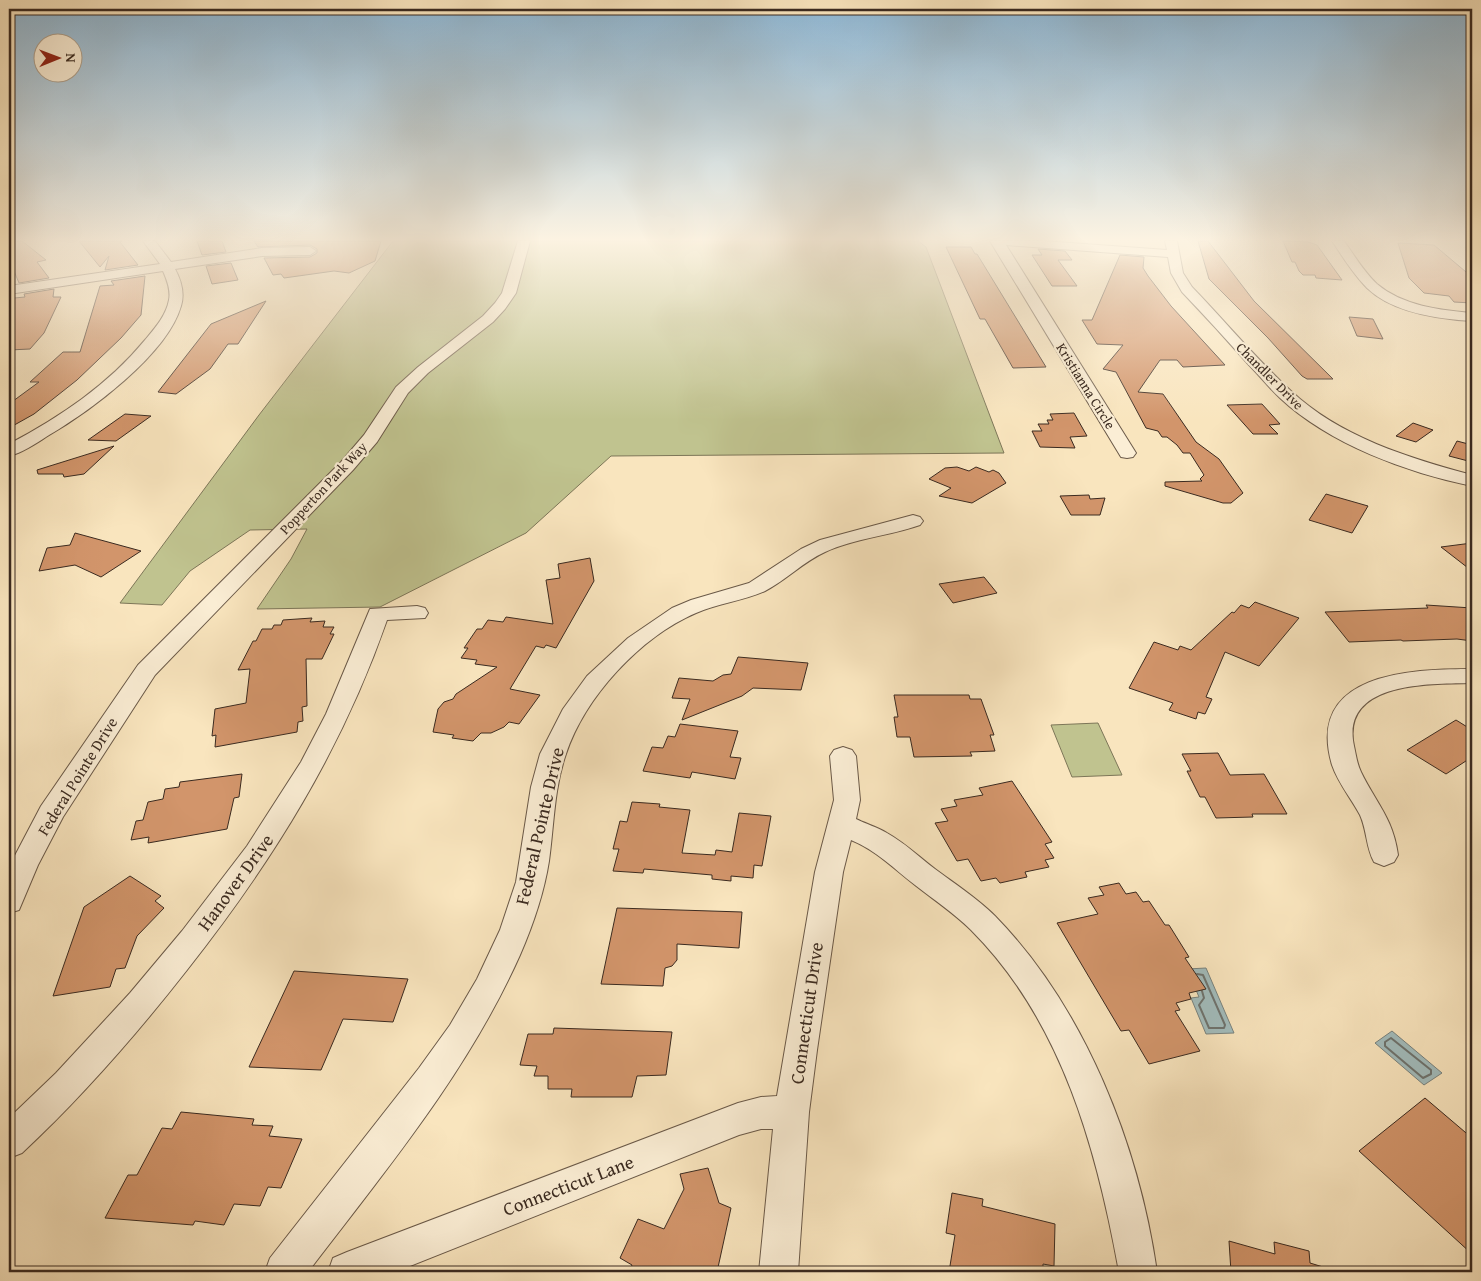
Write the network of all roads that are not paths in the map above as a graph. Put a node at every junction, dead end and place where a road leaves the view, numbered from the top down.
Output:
1 (175, 301) edge
2 (504, 301) edge
3 (1033, 301) edge
4 (1198, 301) edge
5 (1399, 301) edge
6 (1472, 317) edge
7 (9, 451) edge
8 (1127, 453) dead end
9 (1472, 481) edge
10 (913, 521) dead end
11 (418, 613) dead end
12 (158, 657) joint
13 (1472, 676) edge
14 (844, 756) dead end
15 (842, 824) junction
16 (1384, 855) dead end
17 (9, 902) edge
18 (792, 1112) junction
19 (9, 1141) edge
20 (284, 1272) edge
21 (347, 1272) edge
22 (778, 1272) edge
23 (1138, 1272) edge

1 - 7 street
2 - 12 street, Popperton Park Way
3 - 8 street, Kristianna Circle
4 - 9 street, Chandler Drive
5 - 6 street
10 - 20 street, Federal Pointe Drive
11 - 19 street, Hanover Drive
12 - 17 street, Federal Pointe Drive
13 - 16 street
14 - 15 street, Connecticut Drive
15 - 18 street, Connecticut Drive
15 - 23 street
18 - 21 street, Connecticut Lane
18 - 22 street, Connecticut Drive

